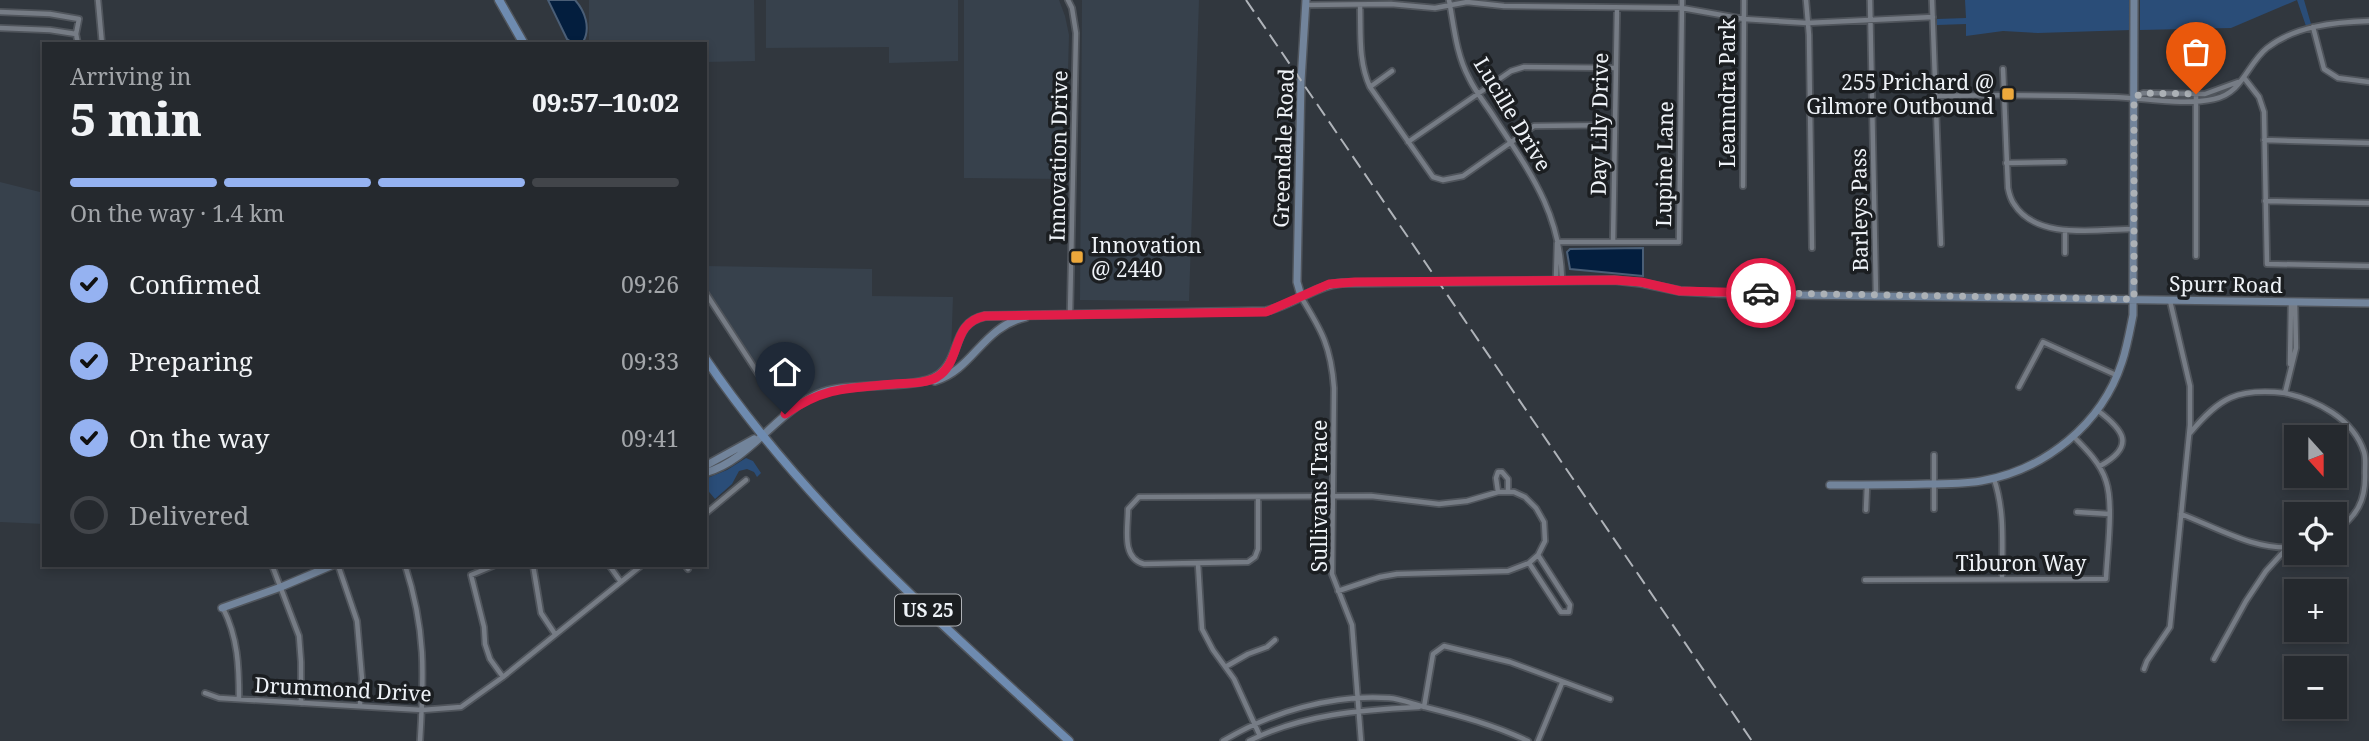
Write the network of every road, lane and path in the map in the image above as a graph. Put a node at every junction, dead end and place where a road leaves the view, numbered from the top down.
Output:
1 (98, 0) edge
2 (499, 0) edge
3 (1069, 0) edge
4 (1682, 0) edge
5 (1744, 0) edge
6 (1806, 0) edge
7 (1870, 0) edge
8 (1933, 0) edge
9 (2134, 0) edge
10 (1306, 3) edge
11 (1450, 3) edge
12 (1360, 5) junction
13 (1617, 8) junction
14 (1682, 8) junction
15 (0, 12) edge
16 (1933, 17) junction
17 (1744, 19) junction
18 (1872, 22) junction
19 (2369, 22) edge
20 (1807, 23) junction
21 (2313, 27) junction
22 (0, 28) edge
23 (76, 34) junction
24 (78, 42) edge
25 (102, 42) edge
26 (523, 42) edge
27 (1616, 68) junction
28 (2003, 69) dead end
29 (1392, 71) dead end
30 (2245, 79) junction
31 (2369, 82) edge
32 (1370, 87) junction
33 (1478, 93) junction
34 (2005, 95) junction
35 (1936, 96) junction
36 (2134, 97) junction
37 (2196, 97) junction
38 (1615, 125) junction
39 (2264, 140) junction
40 (1408, 142) junction
41 (1511, 143) junction
42 (2369, 143) edge
43 (2064, 162) dead end
44 (2006, 163) junction
45 (1743, 186) dead end
46 (2265, 201) junction
47 (2369, 203) edge
48 (2135, 229) junction
49 (2065, 230) junction
50 (1558, 242) junction
51 (1614, 242) junction
52 (1941, 244) dead end
53 (1812, 248) dead end
54 (2065, 253) dead end
55 (2196, 256) dead end
56 (2369, 266) edge
57 (1559, 279) junction
58 (707, 295) edge
59 (1876, 295) junction
60 (1301, 296) junction
61 (2134, 299) junction
62 (2170, 300) junction
63 (2293, 302) junction
64 (2369, 303) edge
65 (1070, 313) junction
66 (1040, 314) junction
67 (707, 362) edge
68 (2116, 375) junction
69 (761, 378) dead end
70 (908, 383) junction
71 (2019, 387) dead end
72 (2285, 393) junction
73 (2096, 410) junction
74 (2188, 435) junction
75 (761, 436) junction
76 (2074, 437) junction
77 (2367, 454) edge
78 (1934, 455) dead end
79 (707, 465) edge
80 (2099, 467) junction
81 (707, 471) edge
82 (1994, 479) junction
83 (746, 480) dead end
84 (1934, 484) junction
85 (1830, 485) dead end
86 (1867, 485) junction
87 (1508, 491) junction
88 (1498, 492) junction
89 (1258, 497) junction
90 (1332, 497) junction
91 (1934, 509) dead end
92 (1866, 510) dead end
93 (707, 512) edge
94 (2077, 512) dead end
95 (2109, 514) junction
96 (2181, 514) junction
97 (2347, 521) edge
98 (2284, 547) edge
99 (2284, 551) edge
100 (1538, 555) junction
101 (1529, 563) junction
102 (1198, 564) junction
103 (273, 567) edge
104 (328, 567) edge
105 (339, 567) edge
106 (406, 567) edge
107 (490, 567) edge
108 (533, 567) edge
109 (610, 567) edge
110 (640, 567) edge
111 (2002, 579) junction
112 (1865, 580) dead end
113 (621, 582) junction
114 (281, 587) junction
115 (1338, 591) junction
116 (222, 608) joint
117 (555, 634) junction
118 (1275, 640) dead end
119 (2214, 659) dead end
120 (1227, 666) junction
121 (2144, 668) dead end
122 (503, 677) junction
123 (1562, 683) junction
124 (205, 693) dead end
125 (239, 699) junction
126 (1358, 699) junction
127 (1610, 699) dead end
128 (301, 703) junction
129 (360, 705) junction
130 (1424, 707) junction
131 (422, 710) junction
132 (1359, 710) junction
133 (1255, 725) junction
134 (1260, 736) junction
135 (420, 741) edge
136 (1069, 741) edge
137 (1223, 741) edge
138 (1248, 741) edge
139 (1362, 741) edge
140 (1528, 741) edge
141 (1538, 741) edge

1 - 25 street
2 - 26 main road
3 - 65 street, Innovation Drive
4 - 14 street
5 - 17 street, Leanndra Park
6 - 20 street
7 - 18 street, Barleys Pass
8 - 16 street
9 - 36 street
10 - 12 street
10 - 60 street, Greendale Road
11 - 12 street
11 - 13 street
11 - 33 street, Lucille Drive
12 - 32 street
13 - 14 street
13 - 27 street, Day Lily Drive
14 - 17 street
14 - 51 street, Lupine Lane
15 - 23 street
16 - 18 street
16 - 35 street
17 - 20 street
17 - 45 street, Leanndra Park
18 - 20 street
18 - 59 street, Barleys Pass
19 - 21 street
20 - 53 street
21 - 30 street
21 - 31 street
22 - 23 street
23 - 24 street
27 - 33 street
27 - 38 street, Day Lily Drive
28 - 34 street
29 - 32 street
30 - 37 street
30 - 39 street
32 - 40 street
33 - 40 street
33 - 41 street, Lucille Drive
34 - 35 street
34 - 36 street
34 - 44 street
35 - 52 street
36 - 37 street
36 - 48 street
37 - 55 street
38 - 41 street
38 - 51 street, Day Lily Drive
39 - 42 street
39 - 46 street
40 - 41 street
41 - 50 street, Lucille Drive
43 - 44 street
44 - 49 street
46 - 47 street
46 - 56 street
48 - 49 street
48 - 61 street
49 - 54 street
50 - 51 street, Lupine Lane
50 - 57 street, Lucille Drive
57 - 59 street, Spurr Road
57 - 60 street, Spurr Road
58 - 69 street
59 - 61 street, Spurr Road
60 - 65 street, Spurr Road
60 - 90 street, Sullivans Trace
61 - 62 street, Spurr Road
61 - 68 street
62 - 63 street, Spurr Road
62 - 74 street
63 - 64 street, Spurr Road
63 - 72 street
65 - 66 street, Spurr Road
66 - 70 street, Spurr Road
66 - 70 street, Spurr Road
67 - 75 main road, US 25
68 - 71 street
68 - 73 street
70 - 75 street, Spurr Road
72 - 74 street
72 - 77 street
73 - 76 street
73 - 80 street
74 - 96 street
75 - 79 street, Spurr Road
75 - 81 street, Spurr Road
75 - 136 main road, US 25
76 - 80 street, Tiburon Way
76 - 82 street
77 - 97 street
78 - 84 street
80 - 95 street, Tiburon Way
82 - 84 street
82 - 111 street
83 - 93 street
84 - 86 street
84 - 91 street
85 - 86 street
86 - 92 street
87 - 88 street
87 - 88 street
87 - 100 street
88 - 90 street
89 - 90 street
89 - 102 street
89 - 102 street
90 - 115 street, Sullivans Trace
94 - 95 street
95 - 111 street, Tiburon Way
96 - 98 street
96 - 121 street
99 - 119 street
100 - 101 street
100 - 101 street
101 - 115 street
102 - 120 street
103 - 114 street
104 - 114 street
105 - 129 street
106 - 131 street
107 - 122 street
108 - 117 street
109 - 113 street
110 - 113 street, Drummond Drive
111 - 112 street, Tiburon Way
113 - 117 street, Drummond Drive
114 - 116 street
114 - 128 street
115 - 126 street, Sullivans Trace
116 - 125 street
117 - 122 street, Drummond Drive
118 - 120 street
120 - 133 street
122 - 131 street, Drummond Drive
123 - 127 street
123 - 130 street
123 - 141 street
124 - 125 street, Drummond Drive
125 - 128 street, Drummond Drive
126 - 130 street
126 - 132 street, Sullivans Trace
126 - 133 street
128 - 129 street, Drummond Drive
129 - 131 street, Drummond Drive
130 - 132 street
130 - 140 street
131 - 135 street
132 - 134 street
132 - 139 street, Sullivans Trace
133 - 134 street
133 - 137 street
134 - 138 street

